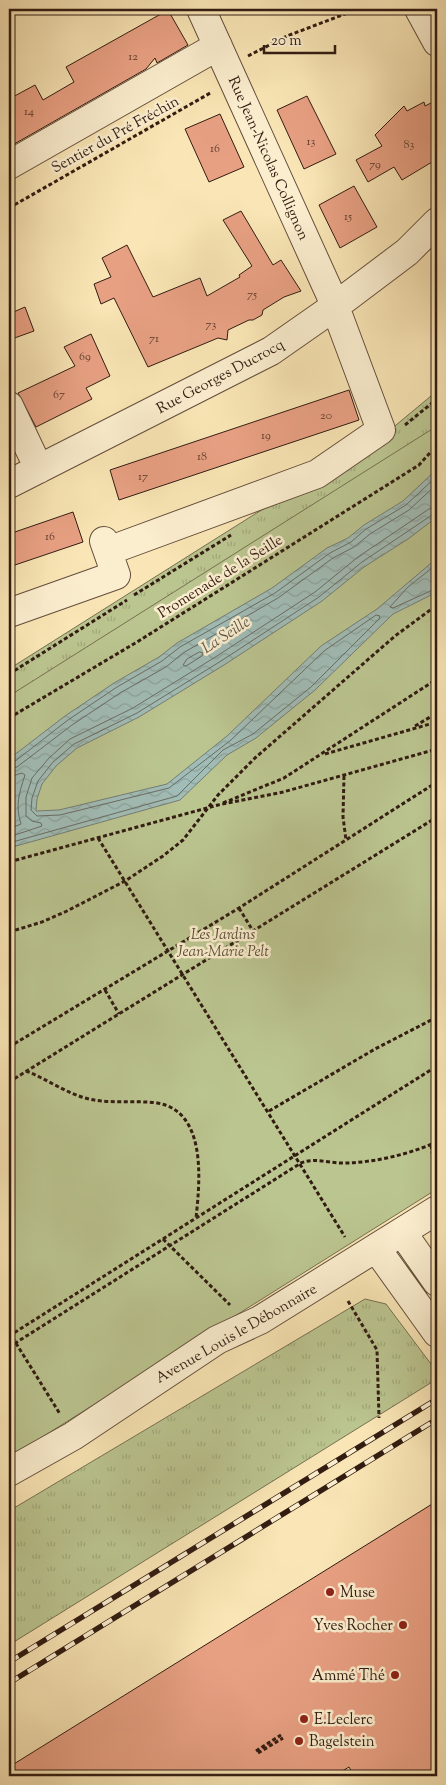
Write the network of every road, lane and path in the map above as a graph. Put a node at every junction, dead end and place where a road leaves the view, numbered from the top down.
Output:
1 (201, 9) edge
2 (358, 9) edge
3 (419, 9) edge
4 (437, 42) edge
5 (227, 64) junction
6 (9, 165) edge
7 (9, 208) edge
8 (437, 222) edge
9 (334, 307) junction
10 (437, 399) edge
11 (9, 406) edge
12 (400, 428) dead end
13 (437, 445) edge
14 (39, 469) junction
15 (9, 484) edge
16 (234, 533) dead end
17 (437, 605) edge
18 (9, 613) edge
19 (9, 674) edge
20 (437, 679) edge
21 (437, 713) edge
22 (9, 718) edge
23 (437, 722) edge
24 (410, 729) junction
25 (437, 749) edge
26 (322, 755) junction
27 (344, 776) junction
28 (437, 782) edge
29 (218, 806) junction
30 (206, 808) junction
31 (437, 817) edge
32 (98, 838) junction
33 (346, 840) junction
34 (9, 862) edge
35 (125, 882) junction
36 (239, 908) junction
37 (253, 931) junction
38 (9, 932) edge
39 (169, 951) junction
40 (183, 974) junction
41 (105, 990) junction
42 (119, 1014) junction
43 (437, 1017) edge
44 (9, 1047) edge
45 (437, 1066) edge
46 (26, 1071) junction
47 (9, 1072) edge
48 (11, 1080) edge
49 (269, 1112) junction
50 (437, 1142) edge
51 (432, 1145) junction
52 (296, 1154) junction
53 (301, 1163) junction
54 (437, 1184) edge
55 (437, 1210) edge
56 (195, 1218) junction
57 (402, 1232) junction
58 (346, 1238) dead end
59 (163, 1239) junction
60 (170, 1247) junction
61 (376, 1248) junction
62 (437, 1282) edge
63 (348, 1301) dead end
64 (236, 1310) dead end
65 (437, 1333) edge
66 (9, 1334) edge
67 (15, 1343) junction
68 (9, 1347) edge
69 (379, 1418) dead end
70 (62, 1419) dead end
71 (9, 1472) edge
72 (282, 1737) dead end
73 (257, 1752) dead end

1 - 5 street, Rue Jean-Nicolas Collignon
2 - 5 path, Sentier du Pré Fréchin
3 - 4 street
5 - 6 street
5 - 7 path, Sentier du Pré Fréchin
5 - 9 street, Rue Jean-Nicolas Collignon
8 - 9 street, Rue Georges Ducrocq
9 - 14 street, Rue Georges Ducrocq
9 - 18 street, Rue Jean-Nicolas Collignon
10 - 12 path
11 - 14 street
13 - 22 path, Promenade de la Seille
14 - 15 street, Rue Georges Ducrocq
16 - 19 path
17 - 30 path
20 - 26 path
21 - 24 path
23 - 24 path
24 - 26 path
25 - 27 path
26 - 29 path
27 - 29 path
27 - 33 path
28 - 33 path
29 - 30 path
30 - 32 path
30 - 35 path
31 - 37 path
32 - 34 path
32 - 35 path
33 - 36 path
35 - 38 path
35 - 39 path
36 - 37 path
36 - 39 path
37 - 40 path
39 - 40 path
39 - 41 path
40 - 42 path
40 - 49 path
41 - 42 path
41 - 44 path
42 - 46 path
43 - 49 path
45 - 52 path
46 - 48 path
46 - 56 path
47 - 48 path
49 - 52 path
50 - 51 path
51 - 53 path
51 - 54 path
52 - 53 path
52 - 56 path
53 - 58 path
53 - 60 path
55 - 57 street, Avenue Louis le Débonnaire
56 - 59 path
57 - 61 street, Avenue Louis le Débonnaire
57 - 62 street
59 - 60 path
59 - 66 path
60 - 64 path
60 - 67 path
61 - 65 street
61 - 71 street, Avenue Louis le Débonnaire
63 - 69 path
66 - 67 path
67 - 68 path
67 - 70 path
72 - 73 path

